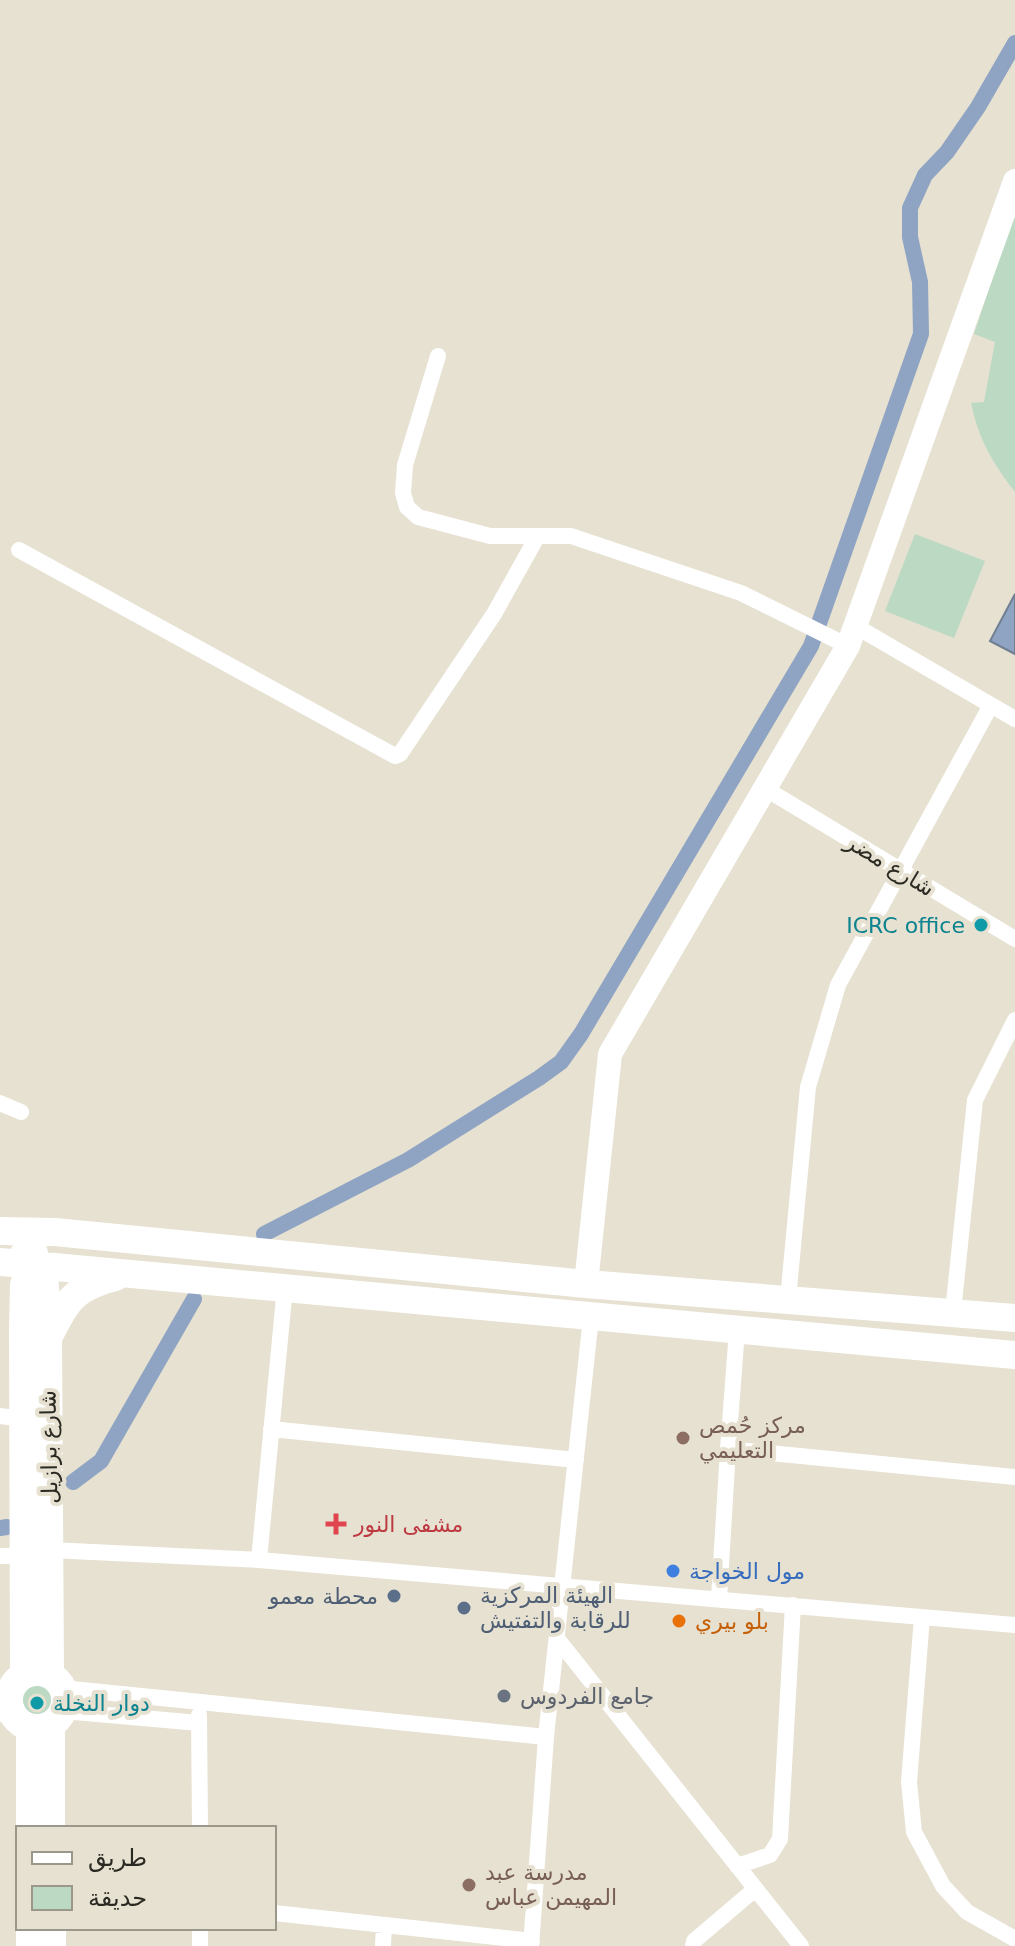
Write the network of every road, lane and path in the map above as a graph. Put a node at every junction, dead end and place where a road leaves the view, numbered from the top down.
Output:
1 (1015, 181) edge
2 (438, 356) dead end
3 (537, 537) junction
4 (19, 550) dead end
5 (844, 636) junction
6 (991, 705) junction
7 (1015, 719) edge
8 (766, 789) junction
9 (898, 871) junction
10 (1015, 939) edge
11 (1015, 1020) edge
12 (0, 1103) edge
13 (21, 1112) dead end
14 (0, 1232) edge
15 (55, 1232) junction
16 (0, 1262) edge
17 (30, 1264) junction
18 (136, 1272) junction
19 (586, 1284) junction
20 (285, 1287) junction
21 (0, 1298) edge
22 (788, 1299) junction
23 (953, 1312) junction
24 (591, 1317) junction
25 (1015, 1318) edge
26 (737, 1330) junction
27 (36, 1333) junction
28 (1015, 1355) edge
29 (12, 1418) edge
30 (271, 1429) junction
31 (728, 1449) junction
32 (576, 1460) junction
33 (1015, 1477) edge
34 (25, 1554) edge
35 (259, 1560) junction
36 (563, 1585) junction
37 (719, 1598) junction
38 (793, 1605) junction
39 (922, 1617) junction
40 (1015, 1625) edge
41 (559, 1641) junction
42 (30, 1701) edge
43 (199, 1702) junction
44 (199, 1723) junction
45 (546, 1737) junction
46 (30, 1826) edge
47 (51, 1826) edge
48 (200, 1826) edge
49 (737, 1866) junction
50 (754, 1890) junction
51 (276, 1913) edge
52 (384, 1925) junction
53 (1015, 1939) edge
54 (531, 1944) edge
55 (383, 1946) edge
56 (693, 1946) edge
57 (801, 1946) edge

1 - 5 main road
2 - 3 street
3 - 4 street
3 - 5 street
5 - 6 street
5 - 8 main road
6 - 7 street
6 - 9 street
8 - 9 street, شارع مضر
8 - 19 main road
9 - 10 street, شارع مضر
9 - 22 street
11 - 23 street
12 - 13 street
14 - 15 highway
14 - 17 highway
15 - 17 highway
15 - 19 highway
16 - 17 highway
17 - 18 highway
17 - 27 highway
18 - 20 highway
18 - 27 highway
19 - 22 highway
20 - 24 highway
20 - 30 street
21 - 27 highway
22 - 23 highway
23 - 25 highway
24 - 26 highway
24 - 32 street
26 - 28 highway
26 - 31 street
27 - 29 highway, شارع برازيل
27 - 34 highway, شارع برازيل
29 - 34 highway, شارع برازيل
30 - 32 street
30 - 35 street
31 - 33 street
31 - 37 street
32 - 36 street
34 - 35 street
34 - 42 highway, شارع برازيل
35 - 36 street
36 - 37 street
36 - 41 street
37 - 38 street
38 - 39 street
38 - 49 street
39 - 40 street
39 - 53 street
41 - 45 street
41 - 49 street
42 - 43 street
42 - 44 street
42 - 46 highway, شارع برازيل
42 - 47 highway, شارع برازيل
43 - 44 street
43 - 45 street
44 - 48 street
45 - 54 street
49 - 50 street
50 - 56 street
50 - 57 street
51 - 52 street
52 - 54 street
52 - 55 street

